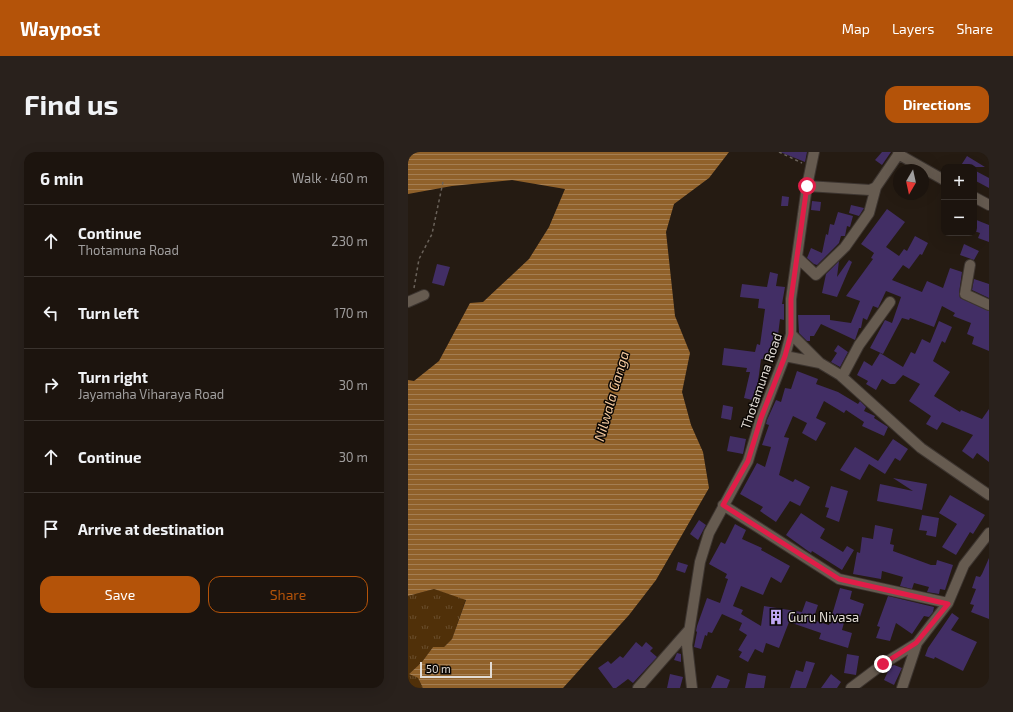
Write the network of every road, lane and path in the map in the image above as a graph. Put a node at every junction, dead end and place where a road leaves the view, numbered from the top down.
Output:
1 (779, 152) edge
2 (814, 152) edge
3 (899, 153) edge
4 (811, 168) junction
5 (941, 178) edge
6 (443, 182) dead end
7 (807, 186) junction
8 (876, 187) junction
9 (977, 199) edge
10 (989, 205) edge
11 (798, 258) junction
12 (970, 265) dead end
13 (424, 295) dead end
14 (410, 301) edge
15 (890, 302) dead end
16 (989, 305) edge
17 (791, 334) junction
18 (785, 356) junction
19 (820, 363) junction
20 (842, 377) junction
21 (989, 495) edge
22 (723, 505) junction
23 (989, 533) edge
24 (948, 604) junction
25 (688, 631) junction
26 (916, 643) junction
27 (638, 688) edge
28 (692, 688) edge
29 (851, 688) edge
30 (902, 688) edge

1 - 4 path
2 - 4 street, Thotamuna Road
3 - 5 street
3 - 8 street
4 - 7 street, Thotamuna Road
6 - 14 path
7 - 8 street
7 - 11 street, Thotamuna Road
8 - 11 street
9 - 10 street
11 - 17 street, Thotamuna Road
12 - 16 street
13 - 14 street
15 - 20 street
17 - 18 street, Thotamuna Road
17 - 19 street
18 - 19 street
18 - 22 street, Thotamuna Road
19 - 20 street
20 - 21 street
22 - 24 street
22 - 25 street, Thotamuna Road
23 - 24 street
24 - 26 street
25 - 27 street
25 - 28 street, Thotamuna Road
26 - 29 street
26 - 30 street

